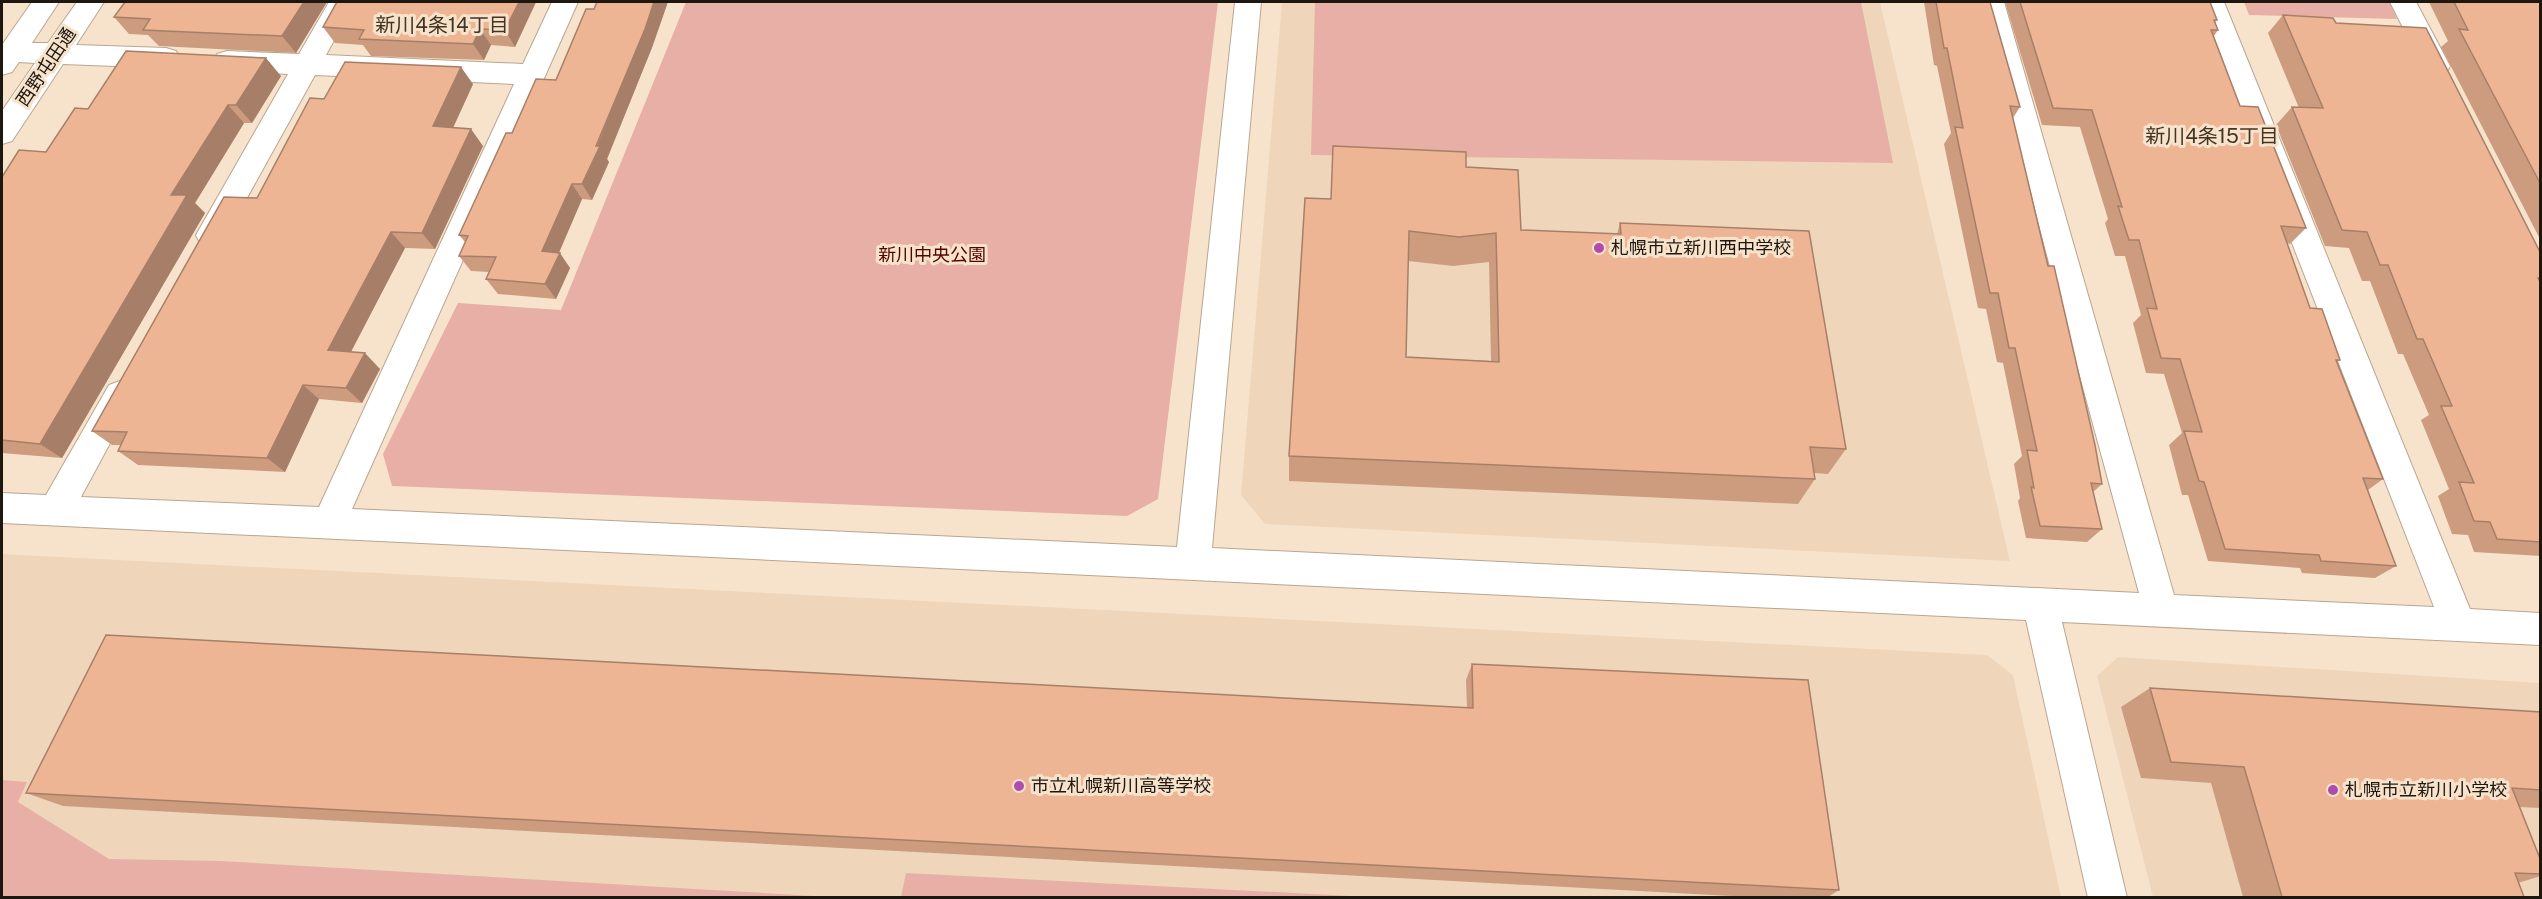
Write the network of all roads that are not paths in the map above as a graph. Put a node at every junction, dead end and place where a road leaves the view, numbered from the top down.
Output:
1 (46, 2) edge
2 (91, 2) edge
3 (342, 2) edge
4 (565, 2) edge
5 (1248, 2) edge
6 (1991, 2) edge
7 (2211, 2) edge
8 (2403, 2) edge
9 (56, 53) junction
10 (6, 59) edge
11 (307, 64) junction
12 (534, 75) junction
13 (2445, 86) edge
14 (2, 133) edge
15 (196, 262) edge
16 (131, 376) edge
17 (2, 508) edge
18 (55, 511) junction
19 (329, 523) junction
20 (1193, 563) junction
21 (2040, 605) junction
22 (2161, 611) junction
23 (2459, 625) junction
24 (2541, 629) edge
25 (2108, 897) edge

1 - 10 street, 西野屯田通
2 - 9 street, 西野屯田通
3 - 11 street
4 - 12 street
5 - 20 street
6 - 22 street
7 - 23 street
8 - 13 street
9 - 10 street
9 - 11 street
9 - 14 street, 西野屯田通
11 - 12 street
11 - 15 street
12 - 19 street
16 - 18 street
17 - 18 street
18 - 19 street
19 - 20 street
20 - 21 street
21 - 22 street
21 - 25 street
22 - 23 street
23 - 24 street

